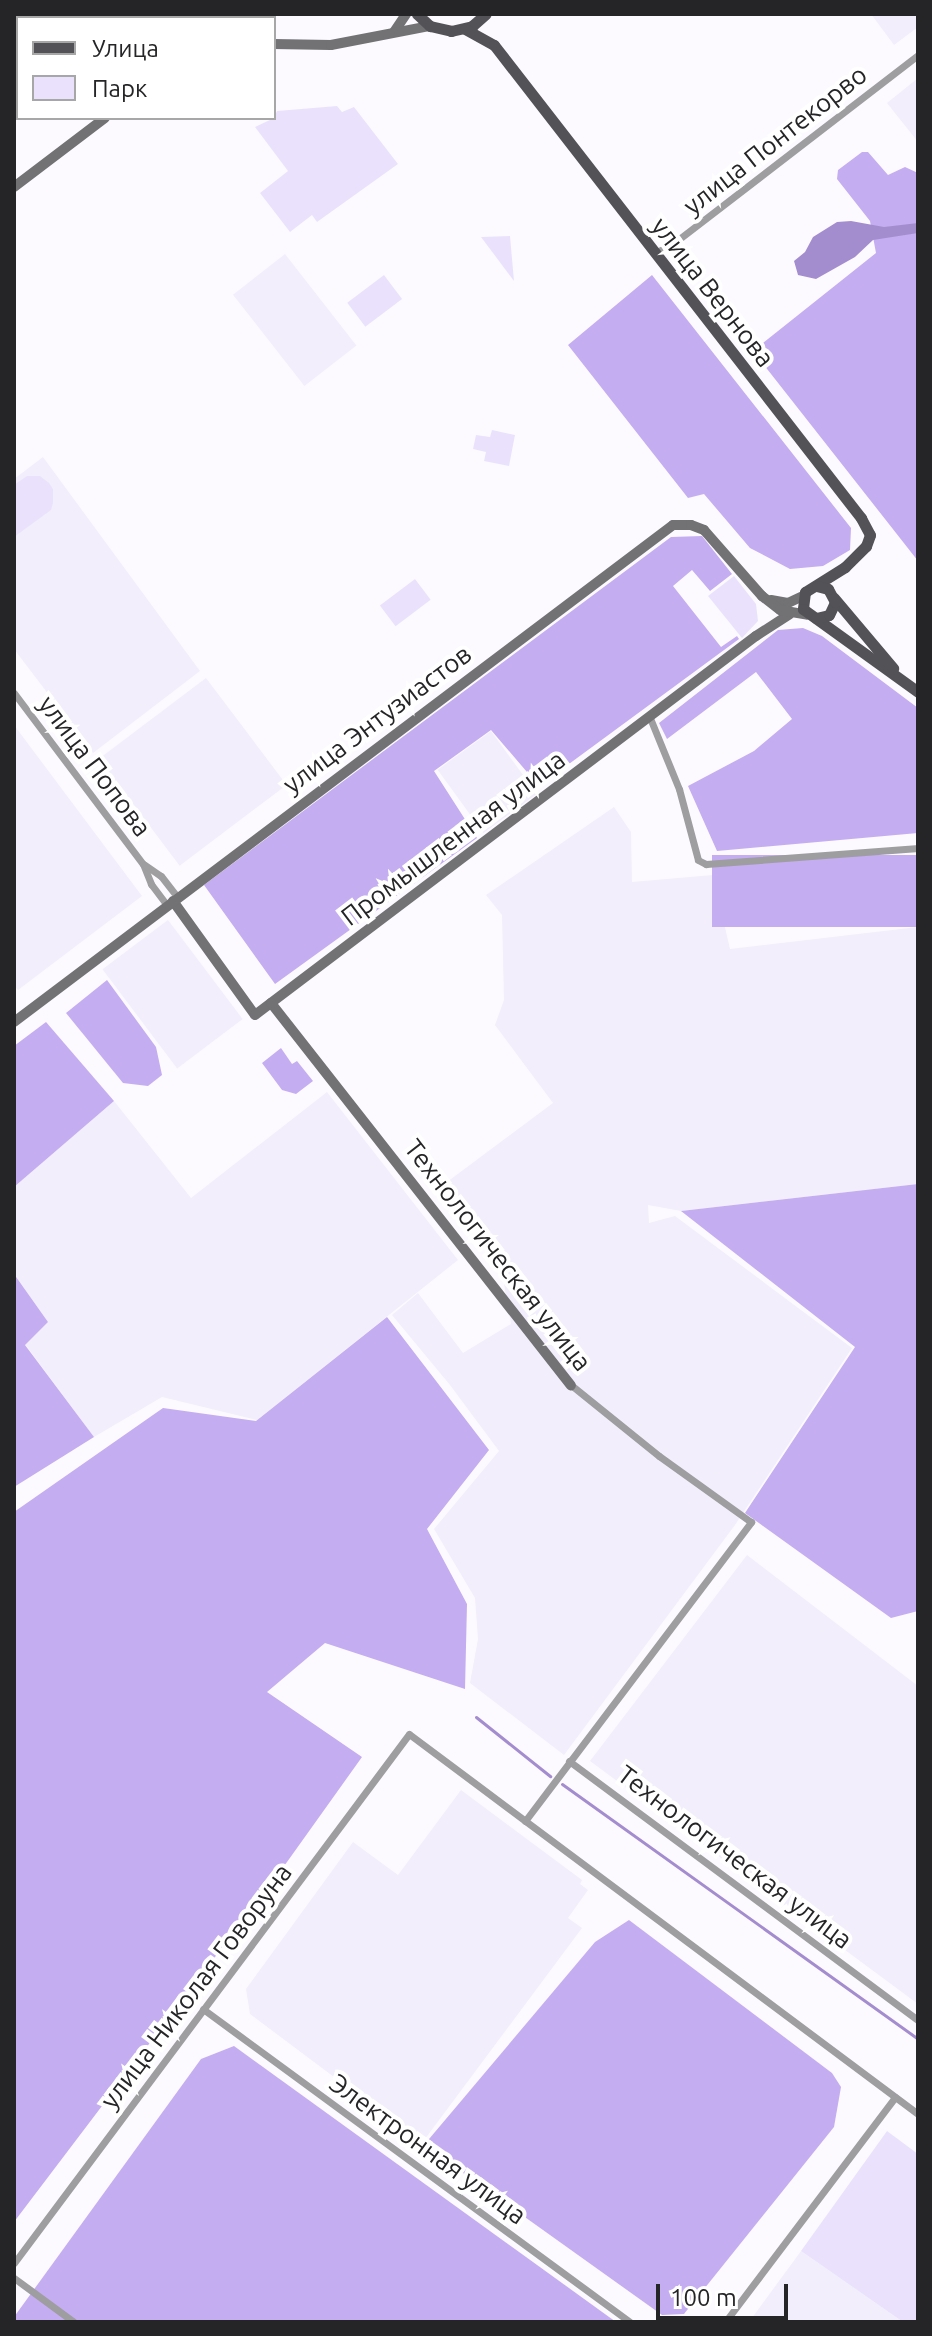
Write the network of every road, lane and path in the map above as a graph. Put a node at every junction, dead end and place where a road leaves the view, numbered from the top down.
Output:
1 (406, 14) edge
2 (417, 14) edge
3 (487, 14) edge
4 (430, 26) junction
5 (465, 29) junction
6 (394, 32) junction
7 (276, 44) edge
8 (494, 45) junction
9 (918, 55) edge
10 (102, 120) edge
11 (14, 187) edge
12 (654, 253) junction
13 (845, 567) junction
14 (817, 586) junction
15 (762, 596) junction
16 (803, 596) junction
17 (833, 596) junction
18 (790, 614) junction
19 (811, 617) junction
20 (906, 683) junction
21 (918, 692) edge
22 (14, 693) edge
23 (650, 718) junction
24 (918, 848) edge
25 (143, 864) junction
26 (173, 901) junction
27 (271, 1003) junction
28 (14, 1022) edge
29 (571, 1385) joint
30 (569, 1761) junction
31 (525, 1821) junction
32 (203, 2009) junction
33 (918, 2020) edge
34 (895, 2097) junction
35 (918, 2114) edge
36 (14, 2263) edge
37 (14, 2278) edge
38 (74, 2322) edge
39 (630, 2322) edge
40 (725, 2322) edge

1 - 6 street
2 - 4 main road
3 - 5 main road
3 - 8 main road, улица Вернова
4 - 5 main road
4 - 6 street
5 - 8 main road, улица Вернова
6 - 7 street
8 - 12 main road, улица Вернова
9 - 12 street, улица Понтекорво
10 - 11 street
12 - 13 main road, улица Вернова
13 - 14 main road, улица Вернова
13 - 17 main road, улица Вернова
14 - 16 main road
14 - 17 main road
15 - 16 street
15 - 18 street, улица Энтузиастов
15 - 26 street, улица Энтузиастов
16 - 19 main road
17 - 19 main road
17 - 20 main road
18 - 19 street, улица Энтузиастов
18 - 23 street, Промышленная улица
19 - 20 main road
20 - 21 main road
22 - 25 street, улица Попова
23 - 24 street
23 - 27 street, Промышленная улица
25 - 26 street, улица Попова
25 - 26 street, улица Попова
26 - 27 street
26 - 28 street, улица Энтузиастов
27 - 29 street, Технологическая улица
29 - 30 street, Технологическая улица
30 - 31 street
30 - 33 street, Технологическая улица
31 - 32 street, улица Николая Говоруна
31 - 34 street
32 - 36 street, улица Николая Говоруна
32 - 39 street, Электронная улица
34 - 35 street
34 - 40 street
37 - 38 street

